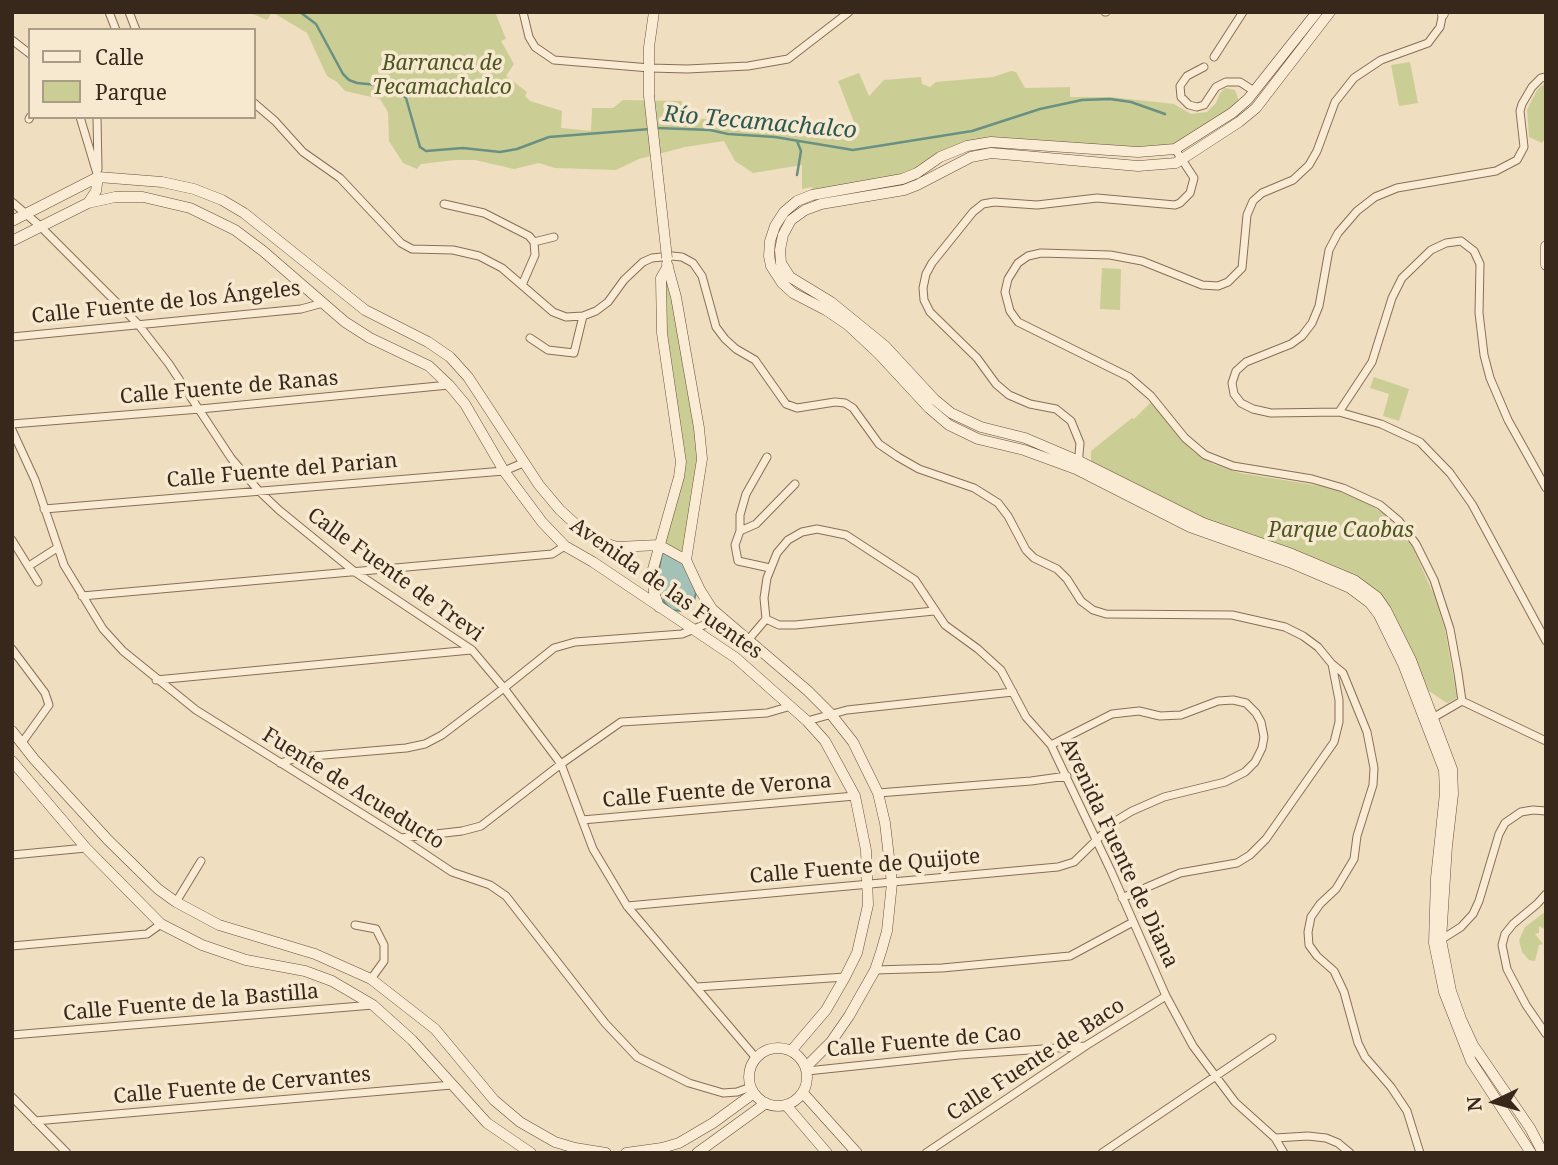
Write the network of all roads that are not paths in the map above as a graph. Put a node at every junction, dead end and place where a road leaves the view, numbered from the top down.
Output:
1 (523, 12) edge
2 (654, 12) edge
3 (849, 12) edge
4 (1243, 12) edge
5 (1317, 12) edge
6 (1330, 12) edge
7 (1443, 13) edge
8 (12, 40) edge
9 (1301, 40) junction
10 (28, 52) edge
11 (1213, 57) dead end
12 (1204, 67) dead end
13 (650, 68) junction
14 (1546, 77) edge
15 (1254, 91) junction
16 (256, 105) edge
17 (81, 119) edge
18 (97, 119) edge
19 (1175, 149) junction
20 (940, 157) junction
21 (1182, 160) junction
22 (947, 169) junction
23 (97, 177) junction
24 (12, 202) edge
25 (89, 203) junction
26 (444, 204) dead end
27 (26, 214) junction
28 (12, 220) edge
29 (40, 226) junction
30 (554, 237) dead end
31 (12, 241) edge
32 (534, 242) junction
33 (1546, 246) edge
34 (667, 262) junction
35 (1546, 265) edge
36 (800, 284) junction
37 (522, 285) junction
38 (793, 293) junction
39 (323, 303) junction
40 (583, 316) junction
41 (138, 324) junction
42 (12, 337) edge
43 (530, 338) dead end
44 (449, 385) junction
45 (200, 409) junction
46 (1339, 412) junction
47 (12, 424) edge
48 (12, 429) edge
49 (768, 457) dead end
50 (523, 463) junction
51 (1078, 465) junction
52 (504, 471) junction
53 (795, 484) dead end
54 (1546, 488) edge
55 (258, 489) junction
56 (44, 509) junction
57 (740, 531) junction
58 (12, 540) edge
59 (659, 545) junction
60 (565, 546) junction
61 (57, 548) junction
62 (686, 560) junction
63 (29, 566) junction
64 (770, 568) junction
65 (355, 572) junction
66 (38, 582) dead end
67 (82, 596) junction
68 (659, 607) junction
69 (712, 610) junction
70 (934, 611) junction
71 (766, 619) junction
72 (694, 631) junction
73 (748, 639) junction
74 (1546, 641) edge
75 (12, 649) edge
76 (472, 650) junction
77 (1332, 664) junction
78 (156, 680) junction
79 (504, 688) junction
80 (1013, 692) junction
81 (1462, 701) junction
82 (791, 706) junction
83 (830, 713) junction
84 (1430, 720) junction
85 (807, 721) junction
86 (12, 731) edge
87 (1546, 741) edge
88 (1051, 745) junction
89 (24, 747) junction
90 (34, 759) junction
91 (15, 764) edge
92 (280, 764) junction
93 (561, 764) junction
94 (1067, 776) junction
95 (878, 793) junction
96 (855, 796) junction
97 (1546, 811) edge
98 (582, 820) junction
99 (401, 838) junction
100 (1097, 842) junction
101 (86, 848) junction
102 (12, 855) edge
103 (201, 861) dead end
104 (892, 883) junction
105 (869, 885) junction
106 (1546, 894) edge
107 (1122, 898) junction
108 (176, 902) junction
109 (627, 906) junction
110 (1133, 922) junction
111 (162, 924) junction
112 (355, 925) dead end
113 (1438, 941) junction
114 (12, 946) edge
115 (875, 970) junction
116 (845, 977) junction
117 (370, 979) junction
118 (380, 986) junction
119 (697, 987) junction
120 (1166, 996) junction
121 (373, 1005) junction
122 (409, 1007) junction
123 (394, 1022) junction
124 (1546, 1034) edge
125 (12, 1035) edge
126 (1272, 1038) dead end
127 (1087, 1045) junction
128 (791, 1051) junction
129 (756, 1058) junction
130 (806, 1070) junction
131 (1214, 1077) junction
132 (452, 1085) junction
133 (752, 1090) junction
134 (803, 1093) junction
135 (12, 1097) edge
136 (766, 1103) junction
137 (786, 1105) junction
138 (36, 1121) junction
139 (1275, 1138) junction
140 (67, 1153) edge
141 (531, 1153) edge
142 (606, 1153) edge
143 (626, 1153) edge
144 (697, 1153) edge
145 (827, 1153) edge
146 (857, 1153) edge
147 (926, 1153) edge
148 (1102, 1153) edge
149 (1284, 1153) edge
150 (1350, 1153) edge
151 (1420, 1153) edge
152 (1531, 1153) edge
153 (1543, 1153) edge

1 - 13 street
2 - 13 main road
3 - 13 street
4 - 11 street
5 - 9 main road
6 - 9 main road
7 - 81 street
8 - 10 street
9 - 15 main road
9 - 21 main road
12 - 15 street
13 - 34 main road, bridge
14 - 46 street
15 - 19 main road
16 - 37 street
17 - 23 street
18 - 23 street
19 - 20 main road
19 - 21 street
20 - 22 main road
20 - 38 main road
21 - 22 main road
21 - 51 street
22 - 36 main road
23 - 25 main road
23 - 27 main road, Avenida de las Fuentes
23 - 50 main road, Avenida de las Fuentes
24 - 27 street, Calle Fuente de Trevi
25 - 29 main road, Avenida de las Fuentes
25 - 39 main road, Avenida de las Fuentes
26 - 32 street
27 - 28 main road, Avenida de las Fuentes
27 - 29 street, Calle Fuente de Trevi
29 - 31 main road, Avenida de las Fuentes
29 - 41 street, Calle Fuente de Trevi
30 - 32 street
32 - 37 street
33 - 35 main road
34 - 59 main road
34 - 62 main road
36 - 38 main road
36 - 51 main road
37 - 40 street
38 - 51 main road
39 - 41 street, Calle Fuente de los Ángeles
39 - 44 main road, Avenida de las Fuentes
40 - 43 street
40 - 77 street
41 - 42 street, Calle Fuente de los Ángeles
41 - 45 street, Calle Fuente de Trevi
44 - 45 street, Calle Fuente de Ranas
44 - 52 main road, Avenida de las Fuentes
45 - 47 street, Calle Fuente de Ranas
45 - 55 street, Calle Fuente de Trevi
46 - 54 street
46 - 74 street
48 - 56 street, Fuente de Acueducto
49 - 57 street
50 - 52 street, Calle Fuente del Parian
50 - 59 main road, Avenida de las Fuentes
51 - 84 main road
52 - 55 street, Calle Fuente del Parian
52 - 60 main road, Avenida de las Fuentes
53 - 57 street
55 - 56 street, Calle Fuente del Parian
55 - 65 street, Calle Fuente de Trevi
56 - 61 street, Fuente de Acueducto
57 - 64 street
58 - 63 street
59 - 62 main road, Avenida de las Fuentes
59 - 68 main road
60 - 65 street
60 - 68 main road, Avenida de las Fuentes
61 - 63 street
61 - 67 street, Fuente de Acueducto
62 - 69 main road, Avenida de las Fuentes
63 - 66 street
64 - 70 street, Avenida Fuente de Diana
64 - 71 street, Avenida Fuente de Diana
65 - 67 street
65 - 76 street, Calle Fuente de Trevi
67 - 78 street, Fuente de Acueducto
68 - 72 main road, Avenida de las Fuentes
69 - 72 street
69 - 73 main road, Avenida de las Fuentes
70 - 71 street
70 - 80 street, Avenida Fuente de Diana
71 - 73 street
72 - 79 street
72 - 82 main road, Avenida de las Fuentes
73 - 83 main road, Avenida de las Fuentes
75 - 89 street
76 - 78 street
76 - 79 street, Calle Fuente de Trevi
77 - 107 street
77 - 151 street
78 - 92 street, Fuente de Acueducto
79 - 92 street
79 - 93 street, Calle Fuente de Trevi
80 - 83 street
80 - 88 street, Avenida Fuente de Diana
81 - 84 street
81 - 87 street
82 - 85 main road, Avenida de las Fuentes
82 - 93 street
83 - 85 street
83 - 95 main road, Avenida de las Fuentes
84 - 113 main road
85 - 96 main road, Avenida de las Fuentes
86 - 89 main road
88 - 94 street, Avenida Fuente de Diana
88 - 100 street, Calle Fuente de Quijote
89 - 90 main road
89 - 91 main road
90 - 91 main road
90 - 108 main road
91 - 101 main road
92 - 99 street, Fuente de Acueducto
93 - 98 street, Calle Fuente de Trevi
93 - 99 street
94 - 95 street
94 - 100 street, Avenida Fuente de Diana
95 - 104 main road, Avenida de las Fuentes
96 - 98 street, Calle Fuente de Verona
96 - 105 main road, Avenida de las Fuentes
97 - 113 street
98 - 109 street, Calle Fuente de Trevi
99 - 133 street, Fuente de Acueducto
100 - 104 street, Calle Fuente de Quijote
100 - 107 street, Avenida Fuente de Diana
101 - 102 street
101 - 111 main road
103 - 108 street
104 - 105 street, Calle Fuente de Quijote
104 - 115 main road, Avenida de las Fuentes
105 - 109 street, Calle Fuente de Quijote
105 - 116 main road, Avenida de las Fuentes
106 - 124 street
107 - 110 street, Avenida Fuente de Diana
108 - 117 main road
109 - 119 street, Calle Fuente de Trevi
110 - 115 street
110 - 120 street, Avenida Fuente de Diana
111 - 114 street
111 - 121 main road
112 - 117 street
113 - 152 main road
113 - 153 main road
115 - 130 main road, Avenida de las Fuentes
116 - 119 street
116 - 128 main road, Avenida de las Fuentes
117 - 118 main road
118 - 121 main road
118 - 122 main road
119 - 129 street, Calle Fuente de Trevi
120 - 127 street, Calle Fuente de Baco
120 - 131 street, Avenida Fuente de Diana
121 - 123 main road
121 - 125 street, Calle Fuente de la Bastilla
122 - 123 main road
122 - 142 main road
123 - 132 main road
126 - 131 street
127 - 130 street, Calle Fuente de Cao
127 - 147 street, Calle Fuente de Baco
128 - 129 main road
128 - 130 main road
129 - 133 main road
130 - 134 main road
131 - 139 street, Avenida Fuente de Diana
131 - 148 street
132 - 138 street, Calle Fuente de Cervantes
132 - 141 main road
133 - 136 main road
133 - 143 main road
134 - 137 main road
134 - 146 main road
135 - 138 street
136 - 137 main road
136 - 144 main road
137 - 145 main road
138 - 140 street
139 - 149 street, Avenida Fuente de Diana
139 - 150 street

